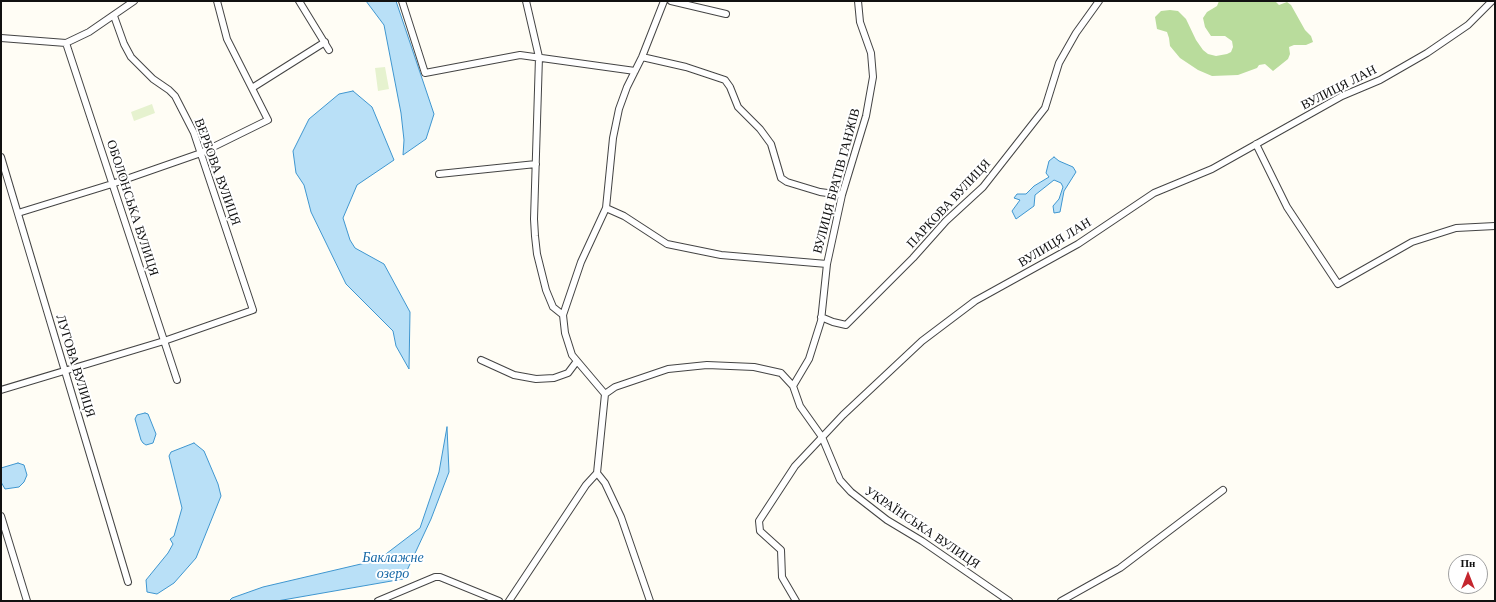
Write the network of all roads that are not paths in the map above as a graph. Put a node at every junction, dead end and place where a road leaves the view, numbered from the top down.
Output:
1 (134, 1) edge
2 (217, 1) edge
3 (299, 1) edge
4 (402, 1) edge
5 (526, 1) edge
6 (664, 1) edge
7 (671, 1) edge
8 (858, 1) edge
9 (1099, 1) edge
10 (1492, 1) edge
11 (726, 14) dead end
12 (114, 16) junction
13 (1, 38) edge
14 (325, 42) junction
15 (66, 43) junction
16 (329, 50) dead end
17 (539, 57) junction
18 (642, 57) junction
19 (635, 71) junction
20 (252, 88) junction
21 (1256, 144) junction
22 (201, 153) junction
23 (1, 157) edge
24 (536, 164) junction
25 (439, 174) dead end
26 (112, 184) junction
27 (842, 195) junction
28 (606, 208) junction
29 (18, 213) junction
30 (1495, 226) edge
31 (827, 264) junction
32 (563, 315) junction
33 (821, 317) junction
34 (164, 340) junction
35 (481, 360) dead end
36 (577, 361) junction
37 (65, 370) junction
38 (177, 380) dead end
39 (793, 386) junction
40 (1, 390) edge
41 (605, 394) junction
42 (822, 438) junction
43 (598, 473) junction
44 (1223, 490) dead end
45 (1, 516) edge
46 (128, 582) dead end
47 (27, 601) edge
48 (378, 601) edge
49 (498, 601) edge
50 (510, 601) edge
51 (650, 601) edge
52 (796, 601) edge
53 (1009, 601) edge
54 (1060, 601) edge

1 - 12 street
2 - 20 street
3 - 14 street
4 - 17 street
5 - 17 street
6 - 18 street
7 - 11 street
8 - 27 street, ВУЛИЦЯ БРАТІВ ГАНЖІВ
9 - 33 street, ПАРКОВА ВУЛИЦЯ
10 - 21 street, ВУЛИЦЯ ЛАН
12 - 15 street
12 - 22 street, ВЕРБОВА ВУЛИЦЯ
13 - 15 street
14 - 16 street
14 - 20 street
15 - 26 street, ОБОЛОНСЬКА ВУЛИЦЯ
17 - 19 street
17 - 24 street
18 - 19 street
18 - 27 street
19 - 28 street
20 - 22 street
21 - 30 street
21 - 42 street, ВУЛИЦЯ ЛАН
22 - 26 street
22 - 34 street, ВЕРБОВА ВУЛИЦЯ
23 - 29 street, ЛУГОВА ВУЛИЦЯ
24 - 25 street
24 - 32 street
26 - 29 street
26 - 34 street, ОБОЛОНСЬКА ВУЛИЦЯ
27 - 31 street, ВУЛИЦЯ БРАТІВ ГАНЖІВ
28 - 31 street
28 - 32 street
29 - 37 street, ЛУГОВА ВУЛИЦЯ
31 - 33 street, ВУЛИЦЯ БРАТІВ ГАНЖІВ
32 - 36 street
33 - 39 street, ВУЛИЦЯ БРАТІВ ГАНЖІВ
34 - 37 street
34 - 38 street, ОБОЛОНСЬКА ВУЛИЦЯ
35 - 36 street
36 - 41 street
37 - 40 street
37 - 46 street, ЛУГОВА ВУЛИЦЯ
39 - 41 street, УКРАЇНСЬКА ВУЛИЦЯ
39 - 42 street, УКРАЇНСЬКА ВУЛИЦЯ
41 - 43 street
42 - 52 street, ВУЛИЦЯ ЛАН
42 - 53 street, УКРАЇНСЬКА ВУЛИЦЯ
43 - 50 street
43 - 51 street
44 - 54 street
45 - 47 street
48 - 49 street

